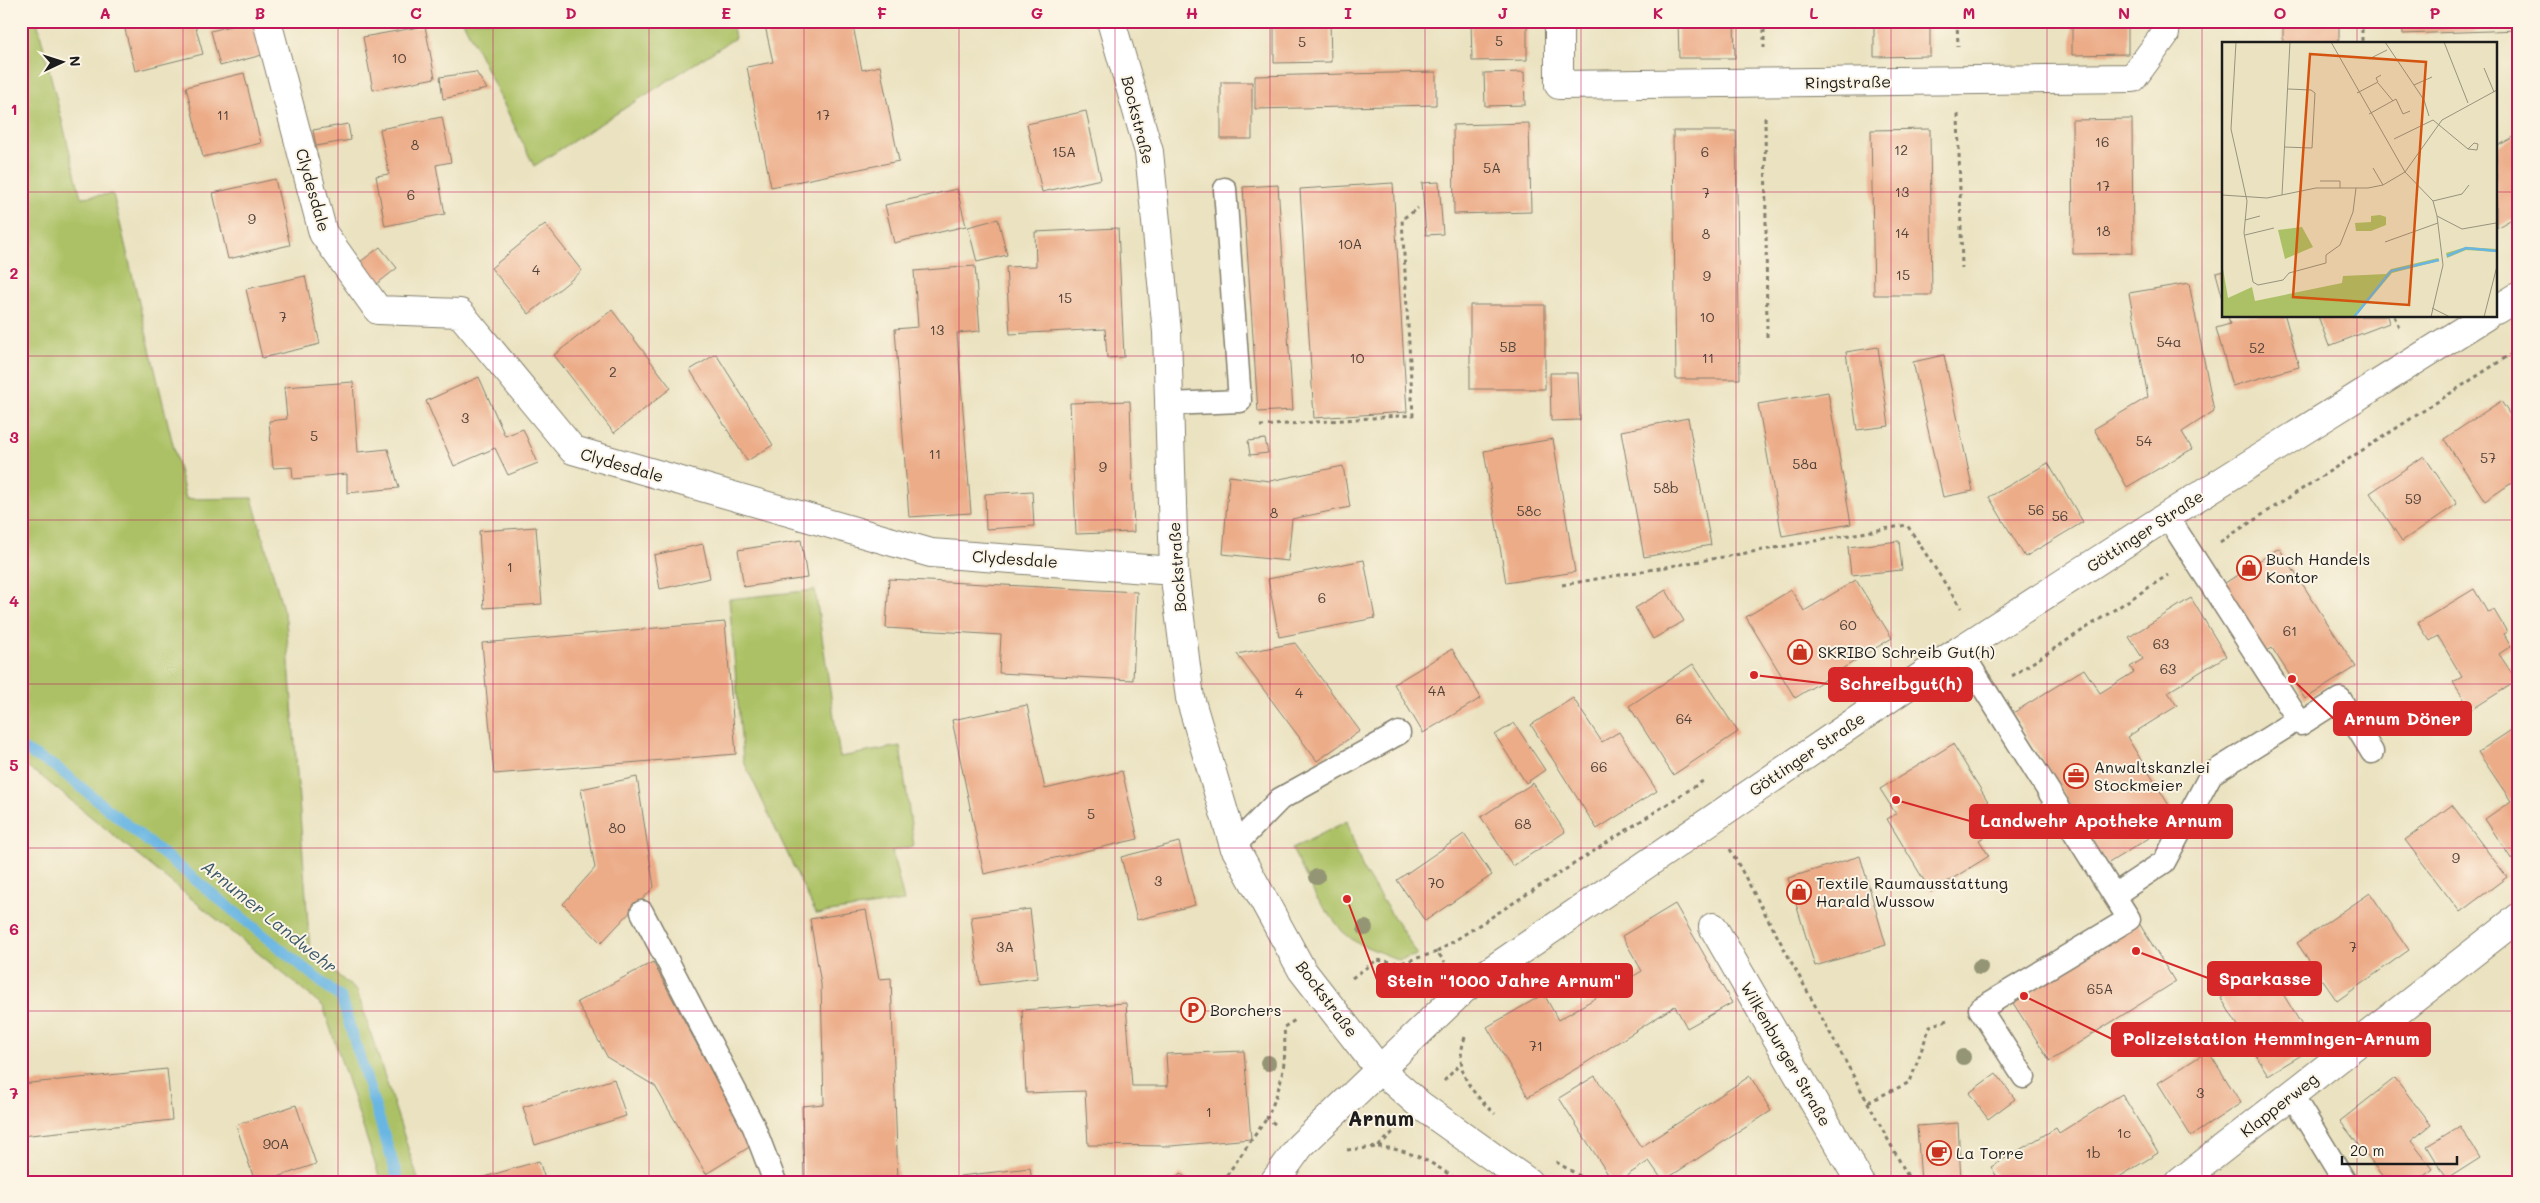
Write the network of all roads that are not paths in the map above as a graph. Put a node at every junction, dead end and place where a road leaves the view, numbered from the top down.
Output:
1 (267, 21) edge
2 (1111, 21) edge
3 (1559, 21) edge
4 (2165, 21) edge
5 (1225, 189) dead end
6 (2519, 296) edge
7 (2498, 309) edge
8 (2483, 318) edge
9 (1170, 404) junction
10 (2166, 516) junction
11 (1174, 571) junction
12 (1960, 650) junction
13 (2286, 727) dead end
14 (1399, 733) dead end
15 (2372, 752) dead end
16 (1234, 846) junction
17 (2114, 895) junction
18 (642, 912) dead end
19 (2519, 917) edge
20 (1713, 927) dead end
21 (1379, 1069) junction
22 (2024, 1077) dead end
23 (2292, 1095) junction
24 (775, 1182) edge
25 (1274, 1182) edge
26 (1528, 1182) edge
27 (1860, 1182) edge
28 (2180, 1182) edge
29 (2345, 1182) edge

1 - 11 street, Clydesdale
2 - 9 street, Bockstraße
3 - 4 street, Ringstraße
5 - 9 lane
6 - 7 street
8 - 10 street, Göttinger Straße
9 - 11 street, Bockstraße
10 - 12 street, Göttinger Straße
10 - 15 lane
11 - 16 street, Bockstraße
12 - 17 lane
12 - 21 street, Göttinger Straße
13 - 17 lane
14 - 16 lane
16 - 21 street, Bockstraße
17 - 22 lane
18 - 24 lane
19 - 23 street, Klapperweg
20 - 27 street, Wilkenburger Straße
21 - 25 street, Göttinger Straße
21 - 26 street
23 - 28 street, Klapperweg
23 - 29 lane

